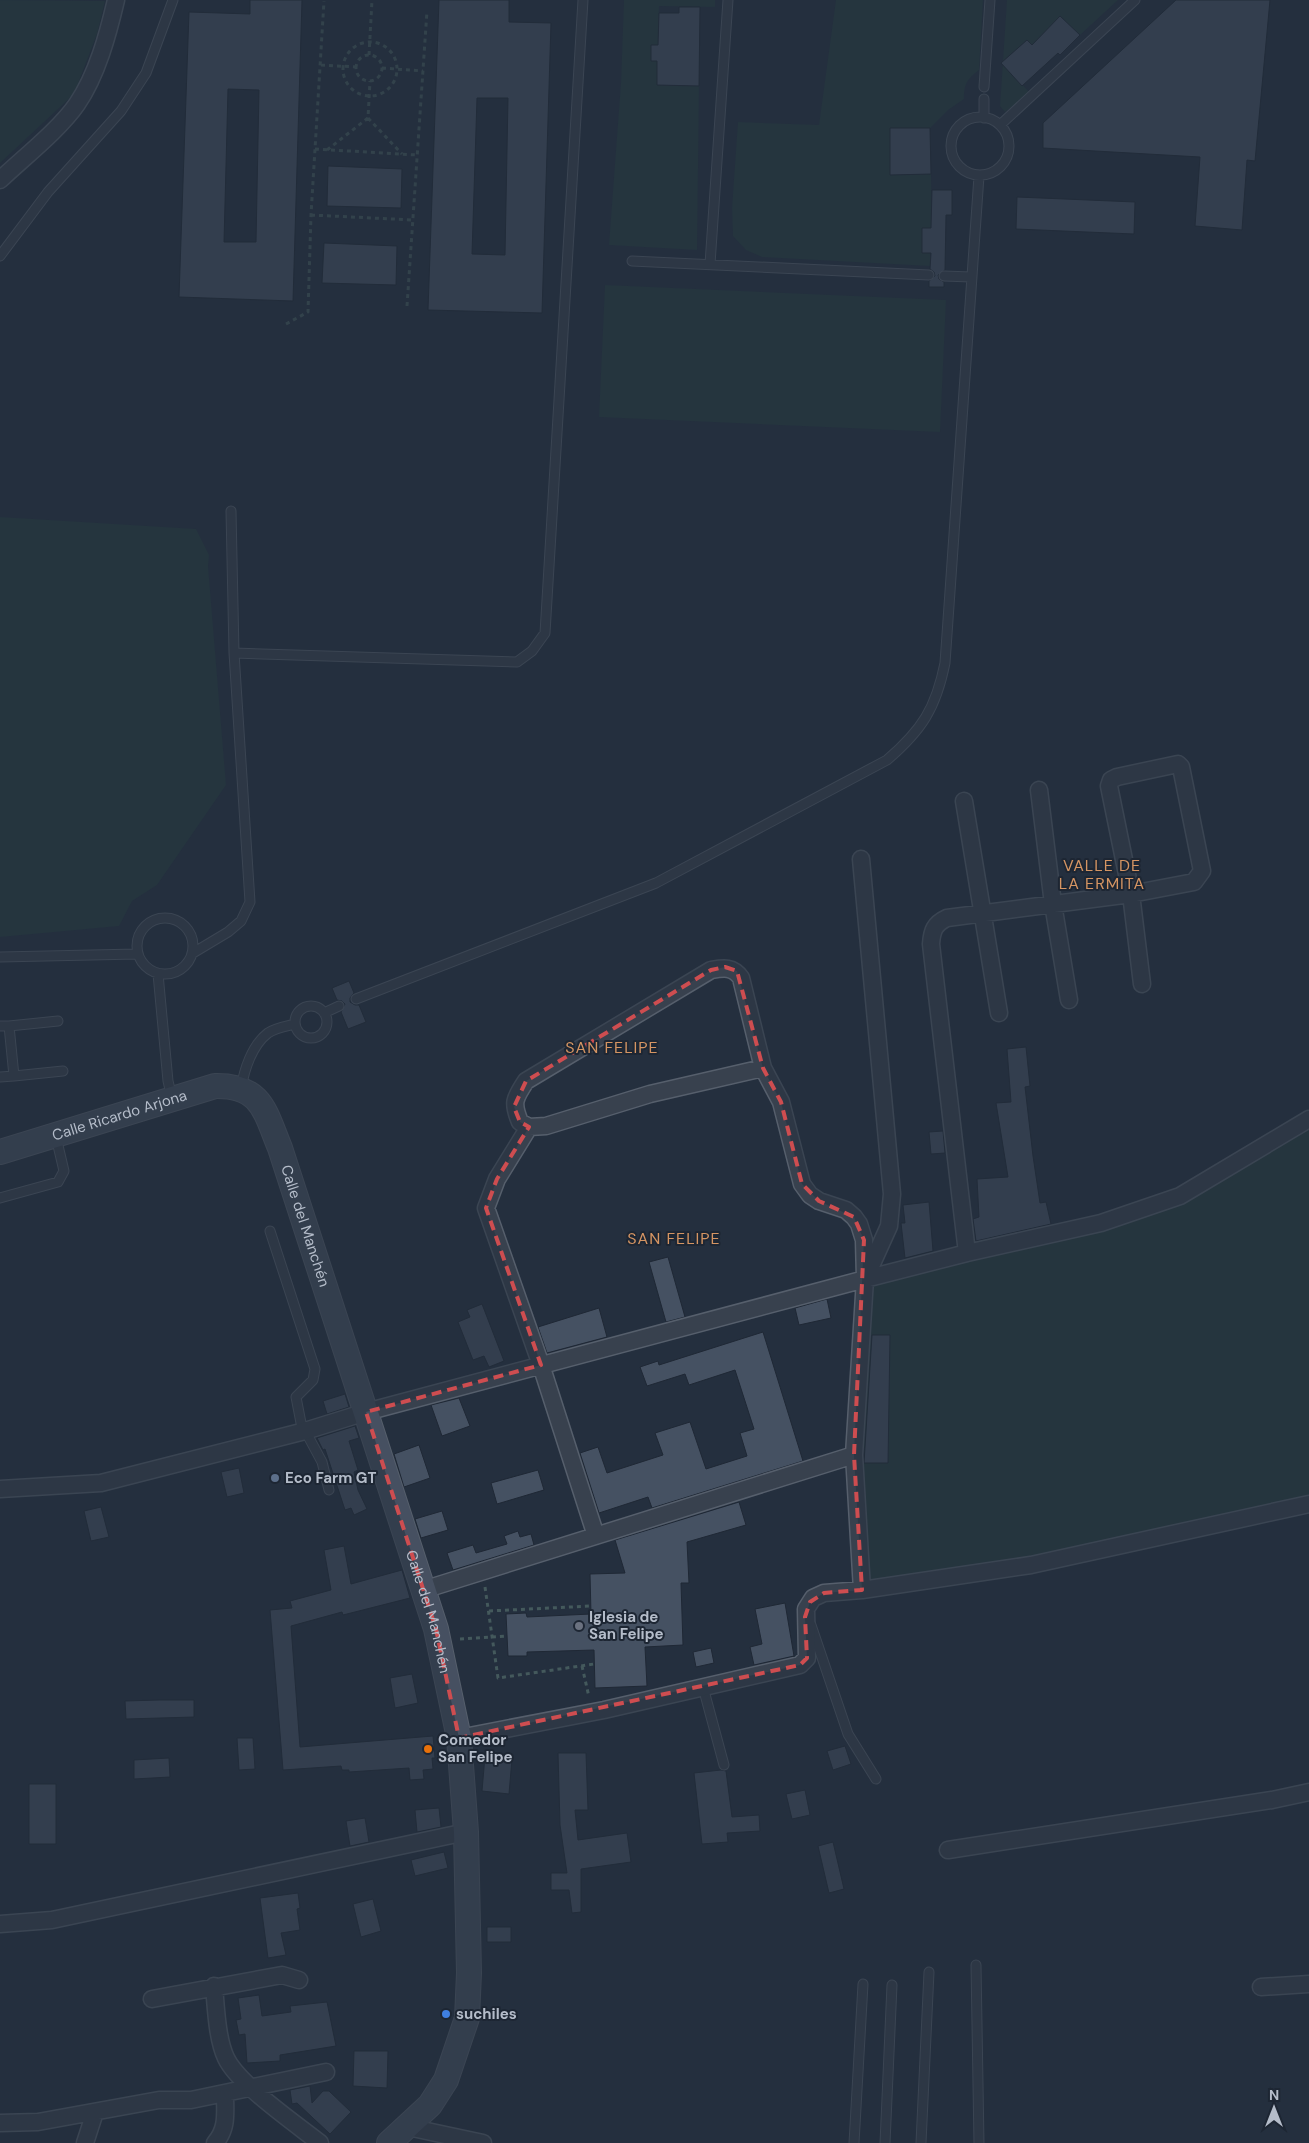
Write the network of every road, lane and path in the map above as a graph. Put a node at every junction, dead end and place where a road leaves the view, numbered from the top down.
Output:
1 (116, 0) edge
2 (173, 0) edge
3 (372, 0) edge
4 (583, 0) edge
5 (728, 0) edge
6 (990, 0) edge
7 (1135, 0) edge
8 (324, 1) edge
9 (427, 11) dead end
10 (370, 42) junction
11 (369, 55) junction
12 (321, 65) junction
13 (342, 67) junction
14 (356, 67) junction
15 (382, 68) junction
16 (397, 70) junction
17 (423, 72) junction
18 (370, 81) junction
19 (984, 86) dead end
20 (369, 96) junction
21 (984, 99) dead end
22 (368, 118) junction
23 (984, 118) junction
24 (1000, 125) junction
25 (315, 149) junction
26 (328, 150) junction
27 (402, 154) junction
28 (417, 155) junction
29 (979, 176) junction
30 (0, 180) edge
31 (311, 215) junction
32 (413, 220) junction
33 (0, 256) edge
34 (632, 261) dead end
35 (710, 264) junction
36 (929, 275) dead end
37 (944, 276) dead end
38 (971, 277) junction
39 (407, 306) dead end
40 (286, 324) dead end
41 (230, 511) dead end
42 (234, 653) junction
43 (1039, 790) dead end
44 (964, 801) dead end
45 (861, 859) dead end
46 (1131, 894) junction
47 (1053, 904) junction
48 (982, 913) junction
49 (193, 953) junction
50 (137, 954) junction
51 (0, 957) edge
52 (158, 974) junction
53 (1142, 984) dead end
54 (356, 999) dead end
55 (1069, 1000) dead end
56 (339, 1006) dead end
57 (324, 1013) junction
58 (999, 1013) dead end
59 (58, 1021) dead end
60 (295, 1024) junction
61 (4, 1026) edge
62 (763, 1068) junction
63 (64, 1071) dead end
64 (14, 1076) junction
65 (0, 1077) edge
66 (241, 1089) junction
67 (173, 1099) junction
68 (1309, 1119) edge
69 (530, 1127) junction
70 (55, 1135) junction
71 (0, 1152) edge
72 (0, 1198) edge
73 (270, 1231) dead end
74 (967, 1253) junction
75 (865, 1279) junction
76 (541, 1365) junction
77 (366, 1412) junction
78 (304, 1431) junction
79 (854, 1455) junction
80 (0, 1489) edge
81 (329, 1490) dead end
82 (1309, 1504) edge
83 (596, 1536) junction
84 (483, 1571) junction
85 (423, 1590) junction
86 (862, 1590) junction
87 (591, 1606) dead end
88 (489, 1611) junction
89 (805, 1616) junction
90 (493, 1636) junction
91 (507, 1636) dead end
92 (439, 1641) junction
93 (594, 1664) dead end
94 (582, 1666) junction
95 (703, 1687) junction
96 (594, 1712) junction
97 (459, 1738) junction
98 (724, 1765) dead end
99 (876, 1779) dead end
100 (1309, 1792) edge
101 (466, 1832) junction
102 (948, 1850) dead end
103 (0, 1924) edge
104 (976, 1965) dead end
105 (929, 1972) dead end
106 (300, 1980) dead end
107 (863, 1984) dead end
108 (1309, 1984) edge
109 (892, 1985) dead end
110 (214, 1986) junction
111 (1261, 1987) dead end
112 (152, 1999) dead end
113 (326, 2072) dead end
114 (249, 2086) junction
115 (225, 2094) junction
116 (95, 2112) junction
117 (0, 2123) edge
118 (408, 2127) junction
119 (85, 2143) edge
120 (215, 2143) edge
121 (320, 2143) edge
122 (389, 2143) edge
123 (483, 2143) edge
124 (854, 2143) edge
125 (885, 2143) edge
126 (921, 2143) edge
127 (979, 2143) edge

1 - 30 street
2 - 33 lane
3 - 10 path
4 - 42 lane
5 - 35 lane
6 - 19 lane
7 - 24 lane
8 - 12 path
9 - 17 path
10 - 11 path
10 - 13 path
10 - 16 path
11 - 14 path
11 - 15 path
12 - 13 path
12 - 25 path
13 - 14 path
13 - 20 path
14 - 18 path
15 - 16 path
15 - 18 path
16 - 17 path
16 - 20 path
17 - 28 path
18 - 20 path
20 - 22 path
21 - 23 lane
22 - 26 path
22 - 27 path
23 - 24 lane
23 - 29 lane
24 - 29 lane
25 - 26 path
25 - 31 path
26 - 27 path
27 - 28 path
28 - 32 path
29 - 38 lane
31 - 32 path
31 - 40 path
32 - 39 path
34 - 35 lane
35 - 36 lane
37 - 38 lane
38 - 54 lane
41 - 42 lane
42 - 49 lane
43 - 47 street
44 - 48 street
45 - 75 street
46 - 46 street
46 - 47 street
46 - 53 street
47 - 48 street
47 - 55 street
48 - 58 street
48 - 74 street
49 - 50 lane
49 - 52 lane
50 - 51 lane
50 - 52 lane
52 - 67 lane
56 - 57 lane
57 - 60 lane
57 - 60 lane
59 - 61 lane
60 - 66 lane
61 - 64 lane
62 - 69 street
62 - 69 street
62 - 75 street
63 - 64 lane
64 - 65 lane
66 - 67 street, Calle Ricardo Arjona
66 - 77 street, Calle del Manchén
67 - 70 street, Calle Ricardo Arjona
68 - 74 street
69 - 76 street
70 - 71 street, Calle Ricardo Arjona
70 - 72 lane
73 - 78 lane
74 - 75 street
75 - 76 street
75 - 79 street
76 - 77 street
76 - 83 street
77 - 78 street
77 - 85 street, Calle del Manchén
78 - 80 street
78 - 81 lane
79 - 83 street
79 - 86 street
82 - 86 street
83 - 84 street
84 - 85 street
84 - 88 path
85 - 92 street, Calle del Manchén
86 - 89 street
87 - 88 path
88 - 90 path
89 - 95 street
89 - 99 lane
90 - 91 path
90 - 92 path
90 - 94 path
92 - 97 street, Calle del Manchén
93 - 94 path
94 - 96 path
95 - 96 street
95 - 98 lane
96 - 97 street
97 - 101 street, Calle del Manchén
100 - 102 street
101 - 103 street
101 - 118 street, Calle del Manchén
104 - 127 lane
105 - 126 lane
106 - 110 street
107 - 124 lane
108 - 111 street
109 - 125 lane
110 - 112 street
110 - 114 street
113 - 114 street
114 - 115 street
114 - 121 street
115 - 116 street
115 - 120 street
116 - 117 street
116 - 119 street
118 - 122 street, Calle del Manchén
118 - 123 street

